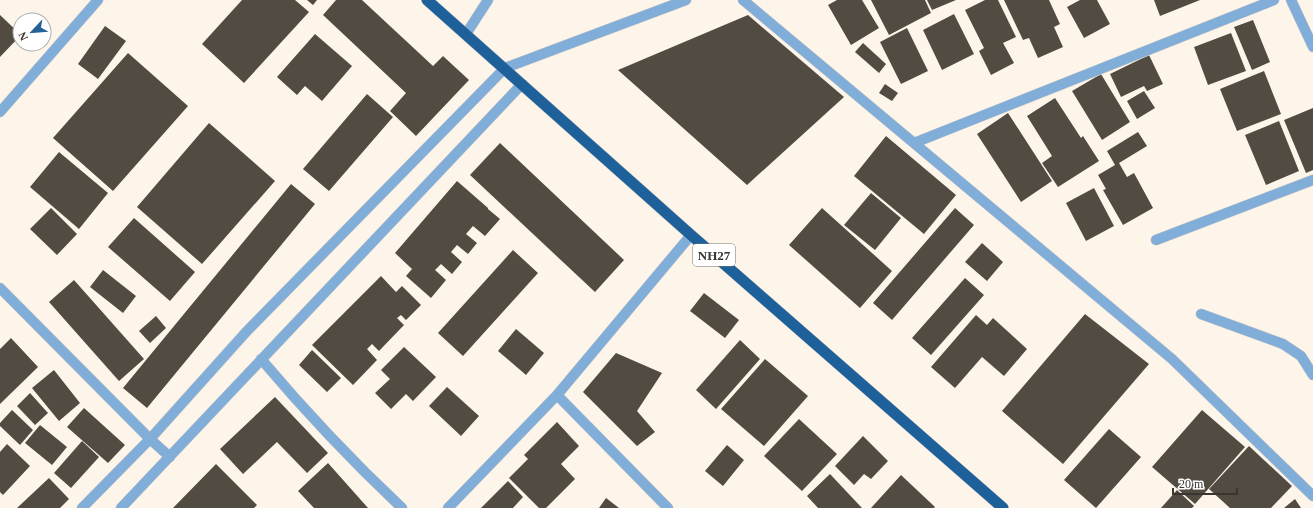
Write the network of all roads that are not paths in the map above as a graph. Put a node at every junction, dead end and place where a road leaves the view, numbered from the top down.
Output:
1 (98, 0) edge
2 (427, 0) edge
3 (488, 0) edge
4 (686, 0) edge
5 (743, 0) edge
6 (1274, 0) edge
7 (1291, 0) edge
8 (466, 34) junction
9 (1313, 47) edge
10 (505, 68) junction
11 (522, 84) junction
12 (0, 112) edge
13 (914, 144) junction
14 (1313, 180) edge
15 (690, 235) junction
16 (1156, 240) dead end
17 (0, 288) edge
18 (1201, 314) dead end
19 (260, 359) junction
20 (1313, 375) edge
21 (557, 395) junction
22 (150, 439) junction
23 (170, 457) junction
24 (1313, 496) edge
25 (82, 508) edge
26 (121, 508) edge
27 (402, 508) edge
28 (448, 508) edge
29 (668, 508) edge
30 (1003, 508) edge

1 - 12 street
2 - 8 highway, NH27
3 - 8 street
4 - 10 street
5 - 13 street
6 - 13 street
7 - 9 street
8 - 10 highway, NH27
10 - 11 highway, NH27
10 - 22 street
11 - 15 highway, NH27
11 - 19 street
13 - 24 street
14 - 16 street
15 - 21 street
15 - 30 highway, NH27
17 - 22 street
18 - 20 street
19 - 23 street
19 - 27 street
21 - 28 street
21 - 29 street
22 - 23 street
22 - 25 street
23 - 26 street

